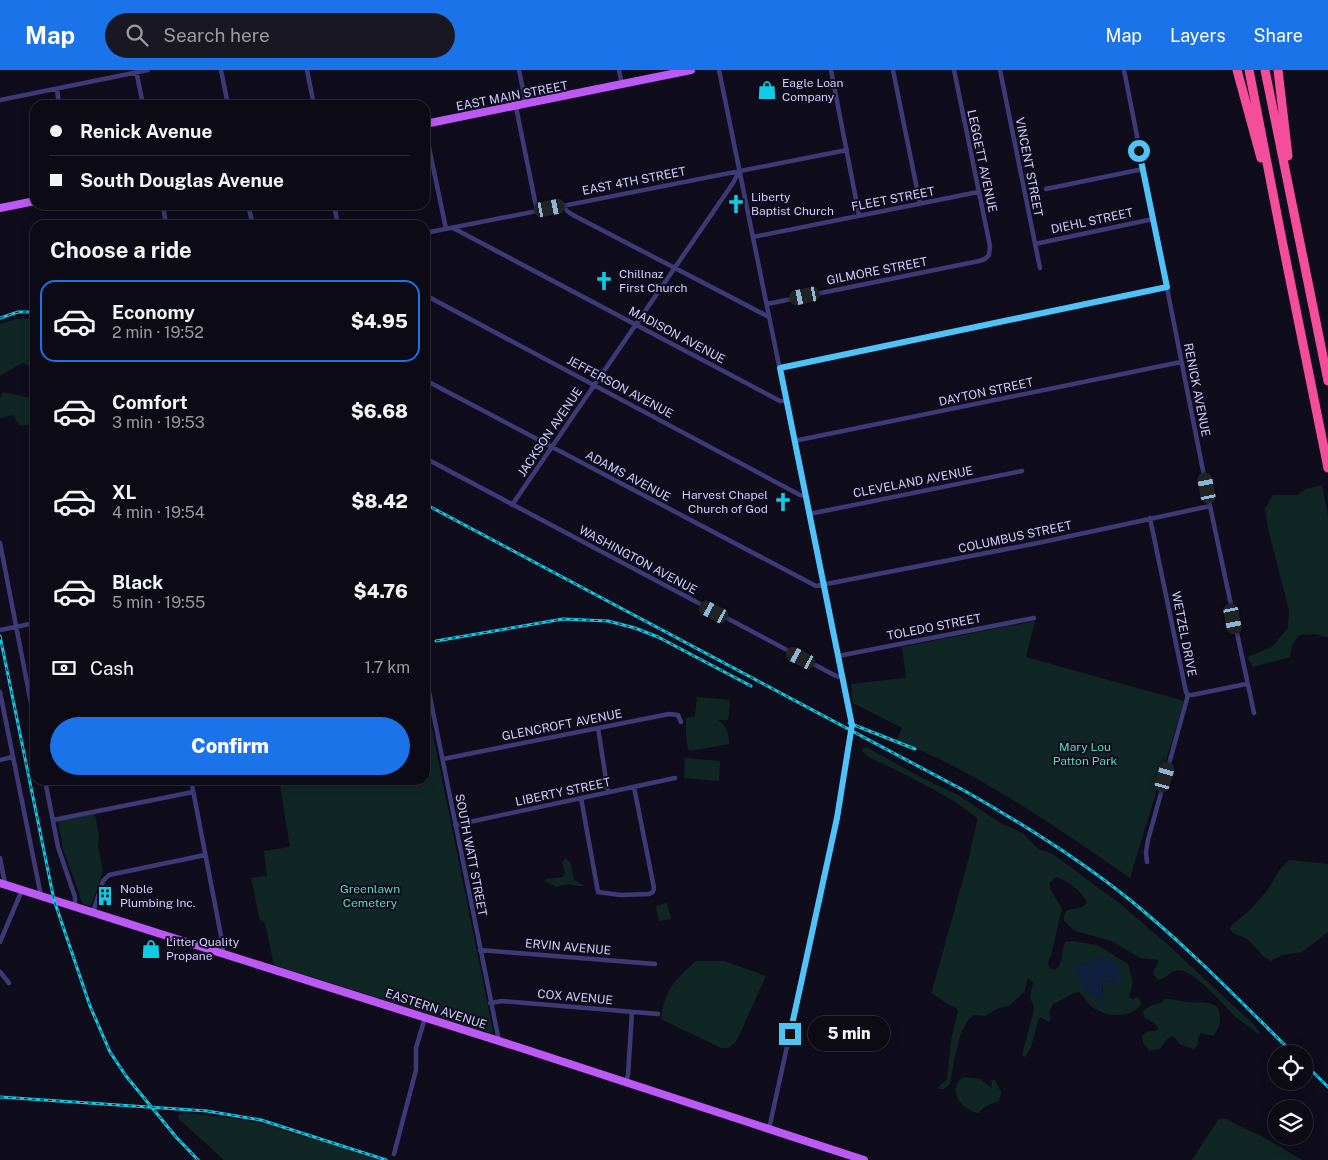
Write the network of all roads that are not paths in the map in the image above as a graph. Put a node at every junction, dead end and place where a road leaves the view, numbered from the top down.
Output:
1 (148, 70) edge
2 (221, 70) edge
3 (307, 70) edge
4 (519, 70) edge
5 (619, 70) edge
6 (691, 70) edge
7 (719, 70) edge
8 (831, 70) edge
9 (893, 70) edge
10 (954, 70) edge
11 (1000, 70) edge
12 (1124, 70) edge
13 (1238, 70) edge
14 (1249, 70) edge
15 (1266, 70) edge
16 (1278, 70) edge
17 (136, 71) edge
18 (622, 85) junction
19 (57, 89) junction
20 (0, 100) edge
21 (58, 100) edge
22 (142, 100) edge
23 (227, 100) edge
24 (313, 100) edge
25 (526, 104) junction
26 (516, 106) junction
27 (430, 125) edge
28 (847, 150) junction
29 (430, 151) edge
30 (1143, 170) junction
31 (740, 171) junction
32 (1046, 189) dead end
33 (978, 192) junction
34 (30, 202) edge
35 (920, 204) junction
36 (563, 205) junction
37 (0, 208) edge
38 (537, 211) junction
39 (859, 216) junction
40 (1153, 219) junction
41 (453, 227) junction
42 (1298, 228) junction
43 (446, 229) junction
44 (430, 232) edge
45 (753, 237) junction
46 (1282, 240) junction
47 (1034, 244) junction
48 (989, 255) joint
49 (675, 268) junction
50 (1040, 268) dead end
51 (1167, 287) junction
52 (430, 298) edge
53 (767, 304) junction
54 (769, 317) junction
55 (636, 325) junction
56 (1181, 362) junction
57 (780, 368) junction
58 (1328, 381) edge
59 (430, 383) edge
60 (594, 385) junction
61 (786, 401) junction
62 (794, 441) junction
63 (552, 448) junction
64 (430, 461) edge
65 (1328, 468) edge
66 (1022, 471) dead end
67 (806, 496) junction
68 (512, 505) junction
69 (1210, 506) junction
70 (809, 514) junction
71 (1150, 518) junction
72 (0, 543) edge
73 (824, 586) junction
74 (1034, 618) dead end
75 (30, 624) edge
76 (16, 626) junction
77 (0, 630) edge
78 (838, 656) junction
79 (842, 677) junction
80 (1246, 684) junction
81 (0, 692) edge
82 (1188, 694) junction
83 (30, 698) edge
84 (430, 698) edge
85 (1, 700) edge
86 (1254, 713) dead end
87 (681, 722) dead end
88 (598, 728) junction
89 (12, 757) junction
90 (442, 759) junction
91 (0, 760) edge
92 (675, 778) dead end
93 (46, 785) edge
94 (192, 785) edge
95 (634, 787) junction
96 (193, 792) junction
97 (608, 792) junction
98 (581, 798) junction
99 (53, 820) junction
100 (455, 826) junction
101 (205, 855) junction
102 (0, 858) edge
103 (1147, 862) dead end
104 (2, 884) edge
105 (22, 890) junction
106 (41, 896) junction
107 (75, 907) junction
108 (93, 912) junction
109 (0, 942) edge
110 (480, 950) junction
111 (223, 953) junction
112 (655, 964) dead end
113 (0, 972) edge
114 (9, 982) dead end
115 (490, 1003) junction
116 (632, 1012) junction
117 (658, 1014) dead end
118 (426, 1018) junction
119 (499, 1041) junction
120 (626, 1082) junction
121 (768, 1129) junction
122 (394, 1154) dead end
123 (864, 1160) edge

1 - 17 street
2 - 23 street
3 - 24 street
4 - 25 street
5 - 18 street
6 - 18 main road, EAST MAIN STREET
7 - 31 street
8 - 28 street
9 - 35 street
10 - 33 street, LEGGETT AVENUE
11 - 47 street, VINCENT STREET
12 - 30 street, RENICK AVENUE
13 - 46 highway
14 - 46 highway
15 - 42 highway
16 - 42 highway
17 - 19 street
17 - 22 street
18 - 25 main road, EAST MAIN STREET
19 - 20 street
19 - 21 street
25 - 26 main road, EAST MAIN STREET
26 - 27 main road, EAST MAIN STREET
26 - 38 street
28 - 31 street, EAST 4TH STREET
28 - 39 street
29 - 43 street
30 - 32 street
30 - 40 street, RENICK AVENUE
31 - 36 street, EAST 4TH STREET
31 - 45 street
31 - 49 street, JACKSON AVENUE
33 - 35 street, FLEET STREET
33 - 48 street, LEGGETT AVENUE
34 - 37 main road
35 - 39 street, FLEET STREET
36 - 38 street, EAST 4TH STREET
36 - 49 street
38 - 41 street, EAST 4TH STREET
39 - 45 street, FLEET STREET
40 - 47 street, DIEHL STREET
40 - 51 street, RENICK AVENUE
41 - 43 street, EAST 4TH STREET
41 - 55 street, MADISON AVENUE
42 - 58 highway
43 - 44 street, EAST 4TH STREET
45 - 53 street
46 - 65 highway
47 - 50 street, VINCENT STREET
48 - 53 street, GILMORE STREET
49 - 54 street
49 - 55 street, JACKSON AVENUE
51 - 56 street, RENICK AVENUE
51 - 57 street
52 - 60 street, JEFFERSON AVENUE
53 - 54 street
54 - 57 street
55 - 60 street, JACKSON AVENUE
55 - 61 street, MADISON AVENUE
56 - 62 street, DAYTON STREET
56 - 69 street, RENICK AVENUE
57 - 61 street
59 - 63 street, ADAMS AVENUE
60 - 63 street, JACKSON AVENUE
60 - 67 street, JEFFERSON AVENUE
61 - 62 street
62 - 67 street
63 - 68 street, JACKSON AVENUE
63 - 73 street, ADAMS AVENUE
64 - 68 street, WASHINGTON AVENUE
66 - 70 street, CLEVELAND AVENUE
67 - 70 street
68 - 79 street, WASHINGTON AVENUE
69 - 71 street, COLUMBUS STREET
69 - 80 street, RENICK AVENUE
70 - 73 street
71 - 73 street, COLUMBUS STREET
71 - 82 street, WETZEL DRIVE
72 - 76 street
73 - 78 street
74 - 78 street, TOLEDO STREET
75 - 76 street
76 - 77 street
76 - 83 street
78 - 79 street
79 - 121 street
80 - 82 street, WETZEL DRIVE
80 - 86 street, RENICK AVENUE
81 - 85 street
82 - 103 street
84 - 90 street, SOUTH WATT STREET
85 - 89 street
87 - 88 street, GLENCROFT AVENUE
88 - 90 street, GLENCROFT AVENUE
88 - 97 street
89 - 91 street
89 - 106 street
90 - 100 street, SOUTH WATT STREET
92 - 95 street, LIBERTY STREET
93 - 99 street
94 - 96 street
95 - 97 street, LIBERTY STREET
95 - 98 street
96 - 99 street
96 - 101 street
97 - 98 street, LIBERTY STREET
98 - 100 street, LIBERTY STREET
99 - 107 street
100 - 110 street, SOUTH WATT STREET
101 - 108 street
101 - 111 street
102 - 104 street
104 - 105 main road, EASTERN AVENUE
105 - 106 main road, EASTERN AVENUE
105 - 109 street
106 - 107 main road, EASTERN AVENUE
107 - 108 main road, EASTERN AVENUE
108 - 111 main road, EASTERN AVENUE
110 - 112 street, ERVIN AVENUE
110 - 115 street, SOUTH WATT STREET
111 - 118 main road, EASTERN AVENUE
113 - 114 street
115 - 116 street, COX AVENUE
115 - 119 street, SOUTH WATT STREET
116 - 117 street, COX AVENUE
116 - 120 street
118 - 119 main road, EASTERN AVENUE
118 - 122 street
119 - 120 main road, EASTERN AVENUE
120 - 121 main road, EASTERN AVENUE
121 - 123 main road, EASTERN AVENUE

